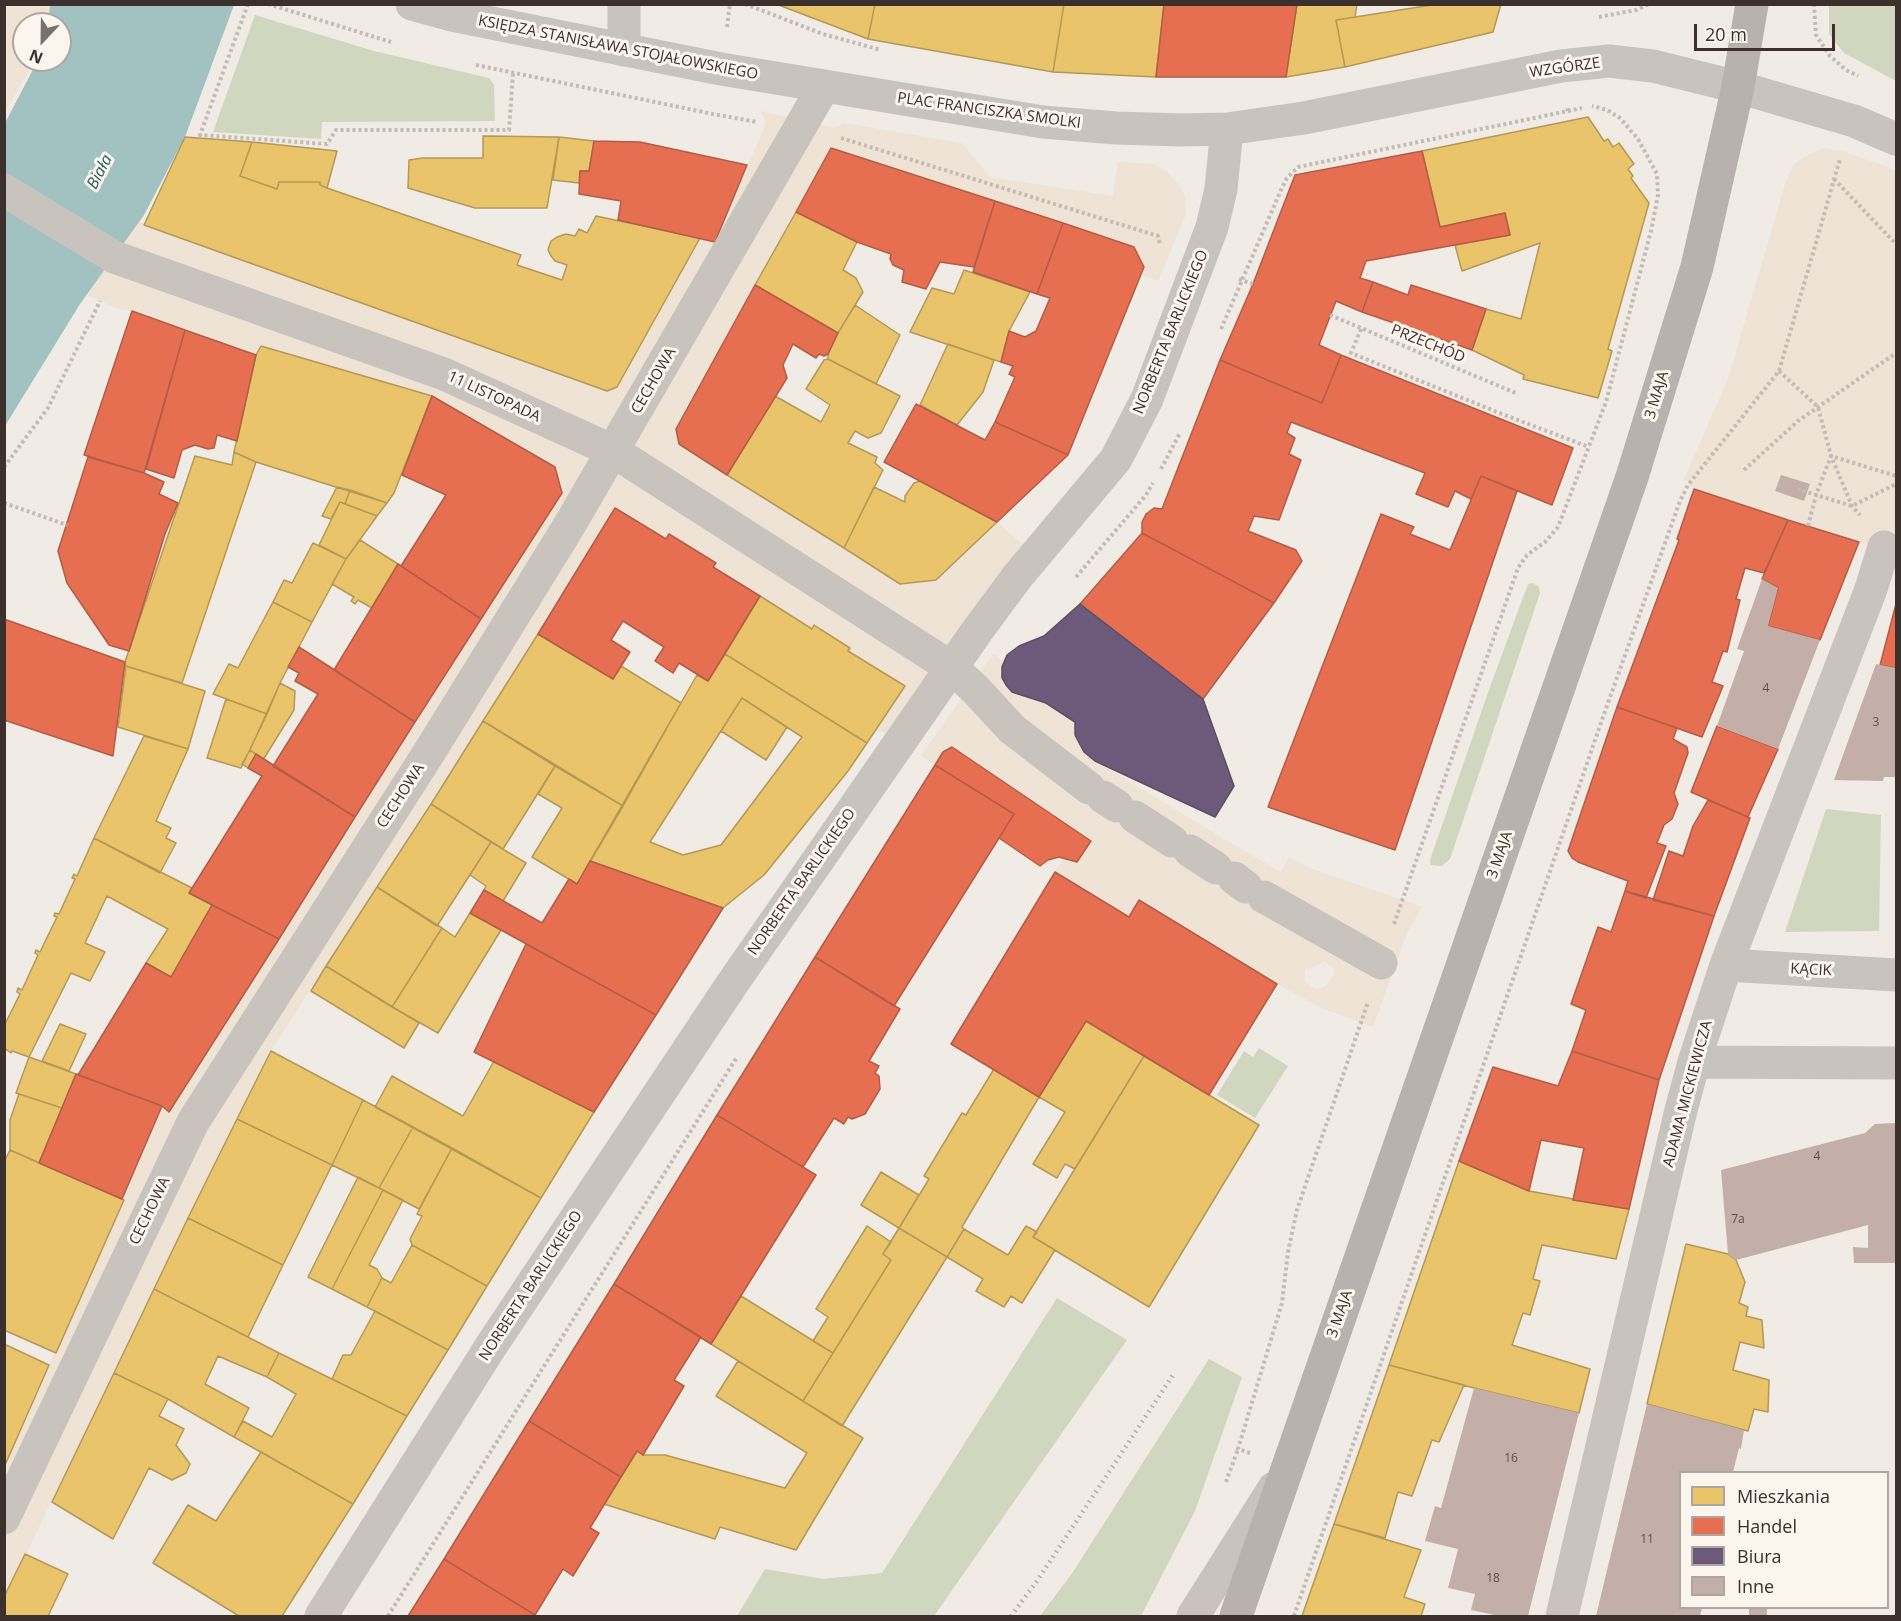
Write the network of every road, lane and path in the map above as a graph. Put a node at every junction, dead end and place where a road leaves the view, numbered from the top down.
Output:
1 (248, 4) edge
2 (412, 4) edge
3 (624, 4) edge
4 (745, 4) edge
5 (1648, 4) edge
6 (1752, 4) edge
7 (1814, 4) edge
8 (1595, 18) dead end
9 (624, 50) junction
10 (882, 50) dead end
11 (513, 73) dead end
12 (824, 86) junction
13 (1738, 87) junction
14 (1567, 103) dead end
15 (1568, 111) junction
16 (1854, 121) junction
17 (1227, 129) junction
18 (1896, 139) edge
19 (1834, 179) junction
20 (4, 190) edge
21 (1896, 244) edge
22 (100, 301) dead end
23 (1330, 315) dead end
24 (1361, 329) junction
25 (1219, 335) dead end
26 (1896, 353) edge
27 (1779, 371) junction
28 (1518, 394) dead end
29 (1818, 407) junction
30 (1184, 423) dead end
31 (1589, 447) junction
32 (613, 451) junction
33 (1831, 456) junction
34 (4, 467) edge
35 (1744, 470) dead end
36 (1896, 476) edge
37 (1896, 484) edge
38 (1797, 489) dead end
39 (1816, 495) junction
40 (4, 503) edge
41 (1852, 506) junction
42 (67, 525) dead end
43 (1808, 526) dead end
44 (1884, 547) joint
45 (1075, 578) dead end
46 (952, 668) junction
47 (1381, 963) junction
48 (1726, 965) junction
49 (1896, 975) edge
50 (738, 1056) dead end
51 (1694, 1062) junction
52 (1896, 1063) edge
53 (1287, 1466) junction
54 (1341, 1484) junction
55 (4, 1518) edge
56 (321, 1617) edge
57 (388, 1617) edge
58 (1193, 1617) edge
59 (1236, 1617) edge
60 (1294, 1617) edge
61 (1562, 1617) edge

1 - 11 path
2 - 9 street, KSIĘDZA STANISŁAWA STOJAŁOWSKIEGO
3 - 9 street
4 - 10 path
5 - 8 path
6 - 13 main road, 3 MAJA
7 - 16 path
9 - 12 street, KSIĘDZA STANISŁAWA STOJAŁOWSKIEGO
12 - 17 street, PLAC FRANCISZKA SMOLKI
12 - 32 street, CECHOWA
13 - 16 street, WZGÓRZE
13 - 17 street, WZGÓRZE
13 - 53 main road, 3 MAJA
14 - 15 path
15 - 25 path
15 - 31 path
16 - 18 street, WZGÓRZE
16 - 19 path
17 - 46 street, NORBERTA BARLICKIEGO
19 - 21 path
19 - 27 path
20 - 32 street, 11 LISTOPADA
22 - 34 path
23 - 24 path, PRZECHÓD
24 - 28 path, PRZECHÓD
24 - 31 path
26 - 29 path
27 - 29 path
27 - 54 path
29 - 33 path
29 - 35 path
30 - 45 path
31 - 47 path
32 - 46 street, 11 LISTOPADA
32 - 55 street, CECHOWA
33 - 36 path
33 - 39 path
33 - 41 path
37 - 41 path
38 - 39 path
39 - 41 path
39 - 43 path
40 - 42 path
41 - 44 path
44 - 48 street, ADAMA MICKIEWICZA
46 - 47 street, 11 LISTOPADA
46 - 56 street, NORBERTA BARLICKIEGO
47 - 53 path
48 - 49 street, KĄCIK
48 - 51 street, ADAMA MICKIEWICZA
50 - 57 path
51 - 52 street
51 - 61 street, ADAMA MICKIEWICZA
53 - 54 path
53 - 58 street
53 - 59 main road, 3 MAJA
54 - 60 path

